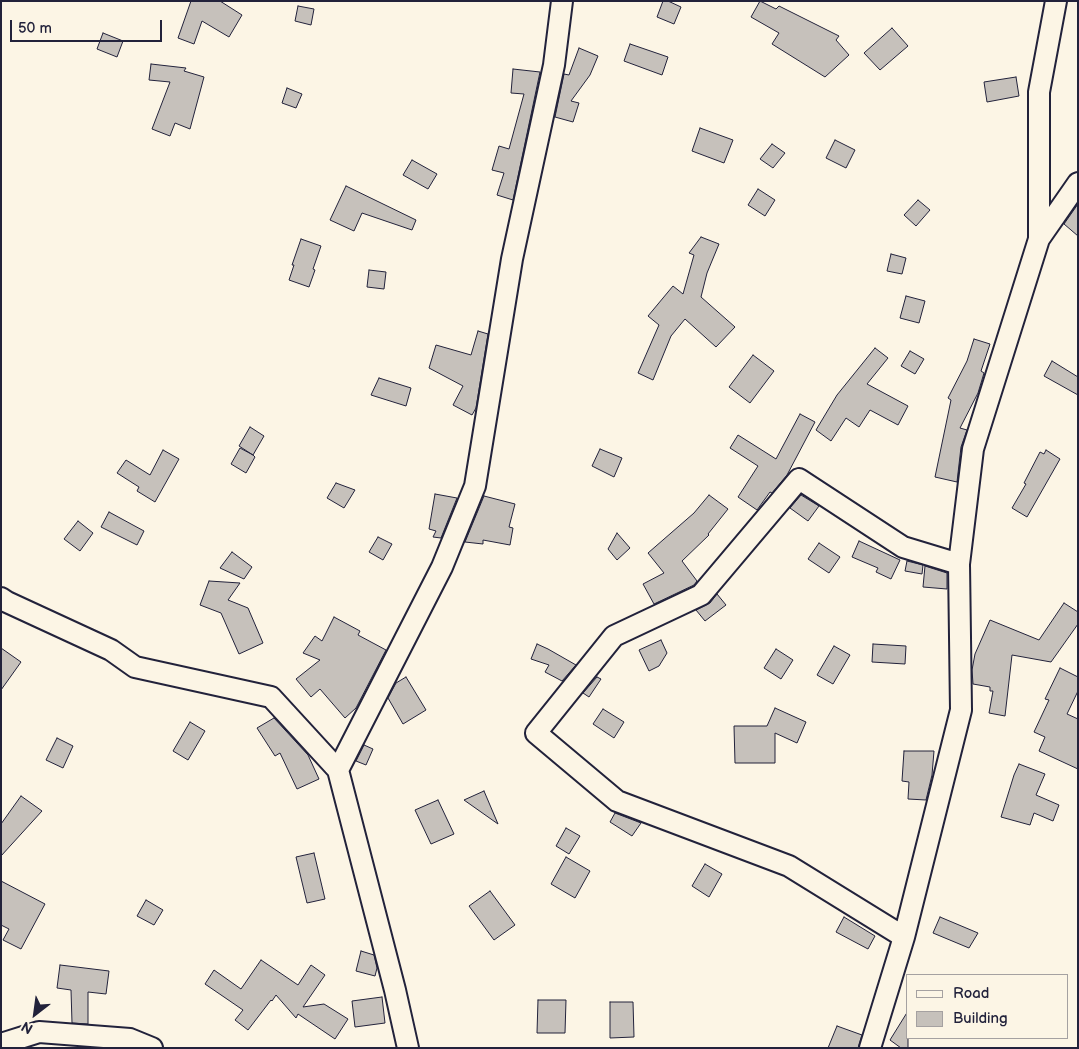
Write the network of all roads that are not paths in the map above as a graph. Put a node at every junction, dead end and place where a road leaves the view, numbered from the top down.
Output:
1 (562, 1) edge
2 (1056, 1) edge
3 (1078, 183) edge
4 (1040, 239) junction
5 (959, 564) junction
6 (1, 598) edge
7 (338, 770) junction
8 (904, 937) junction
9 (1, 1044) edge
10 (152, 1048) edge
11 (408, 1048) edge
12 (870, 1048) edge

1 - 7 street
2 - 4 street
3 - 4 street
4 - 5 street
5 - 8 street
5 - 8 street
6 - 7 street
7 - 11 street
8 - 12 street
9 - 10 street

